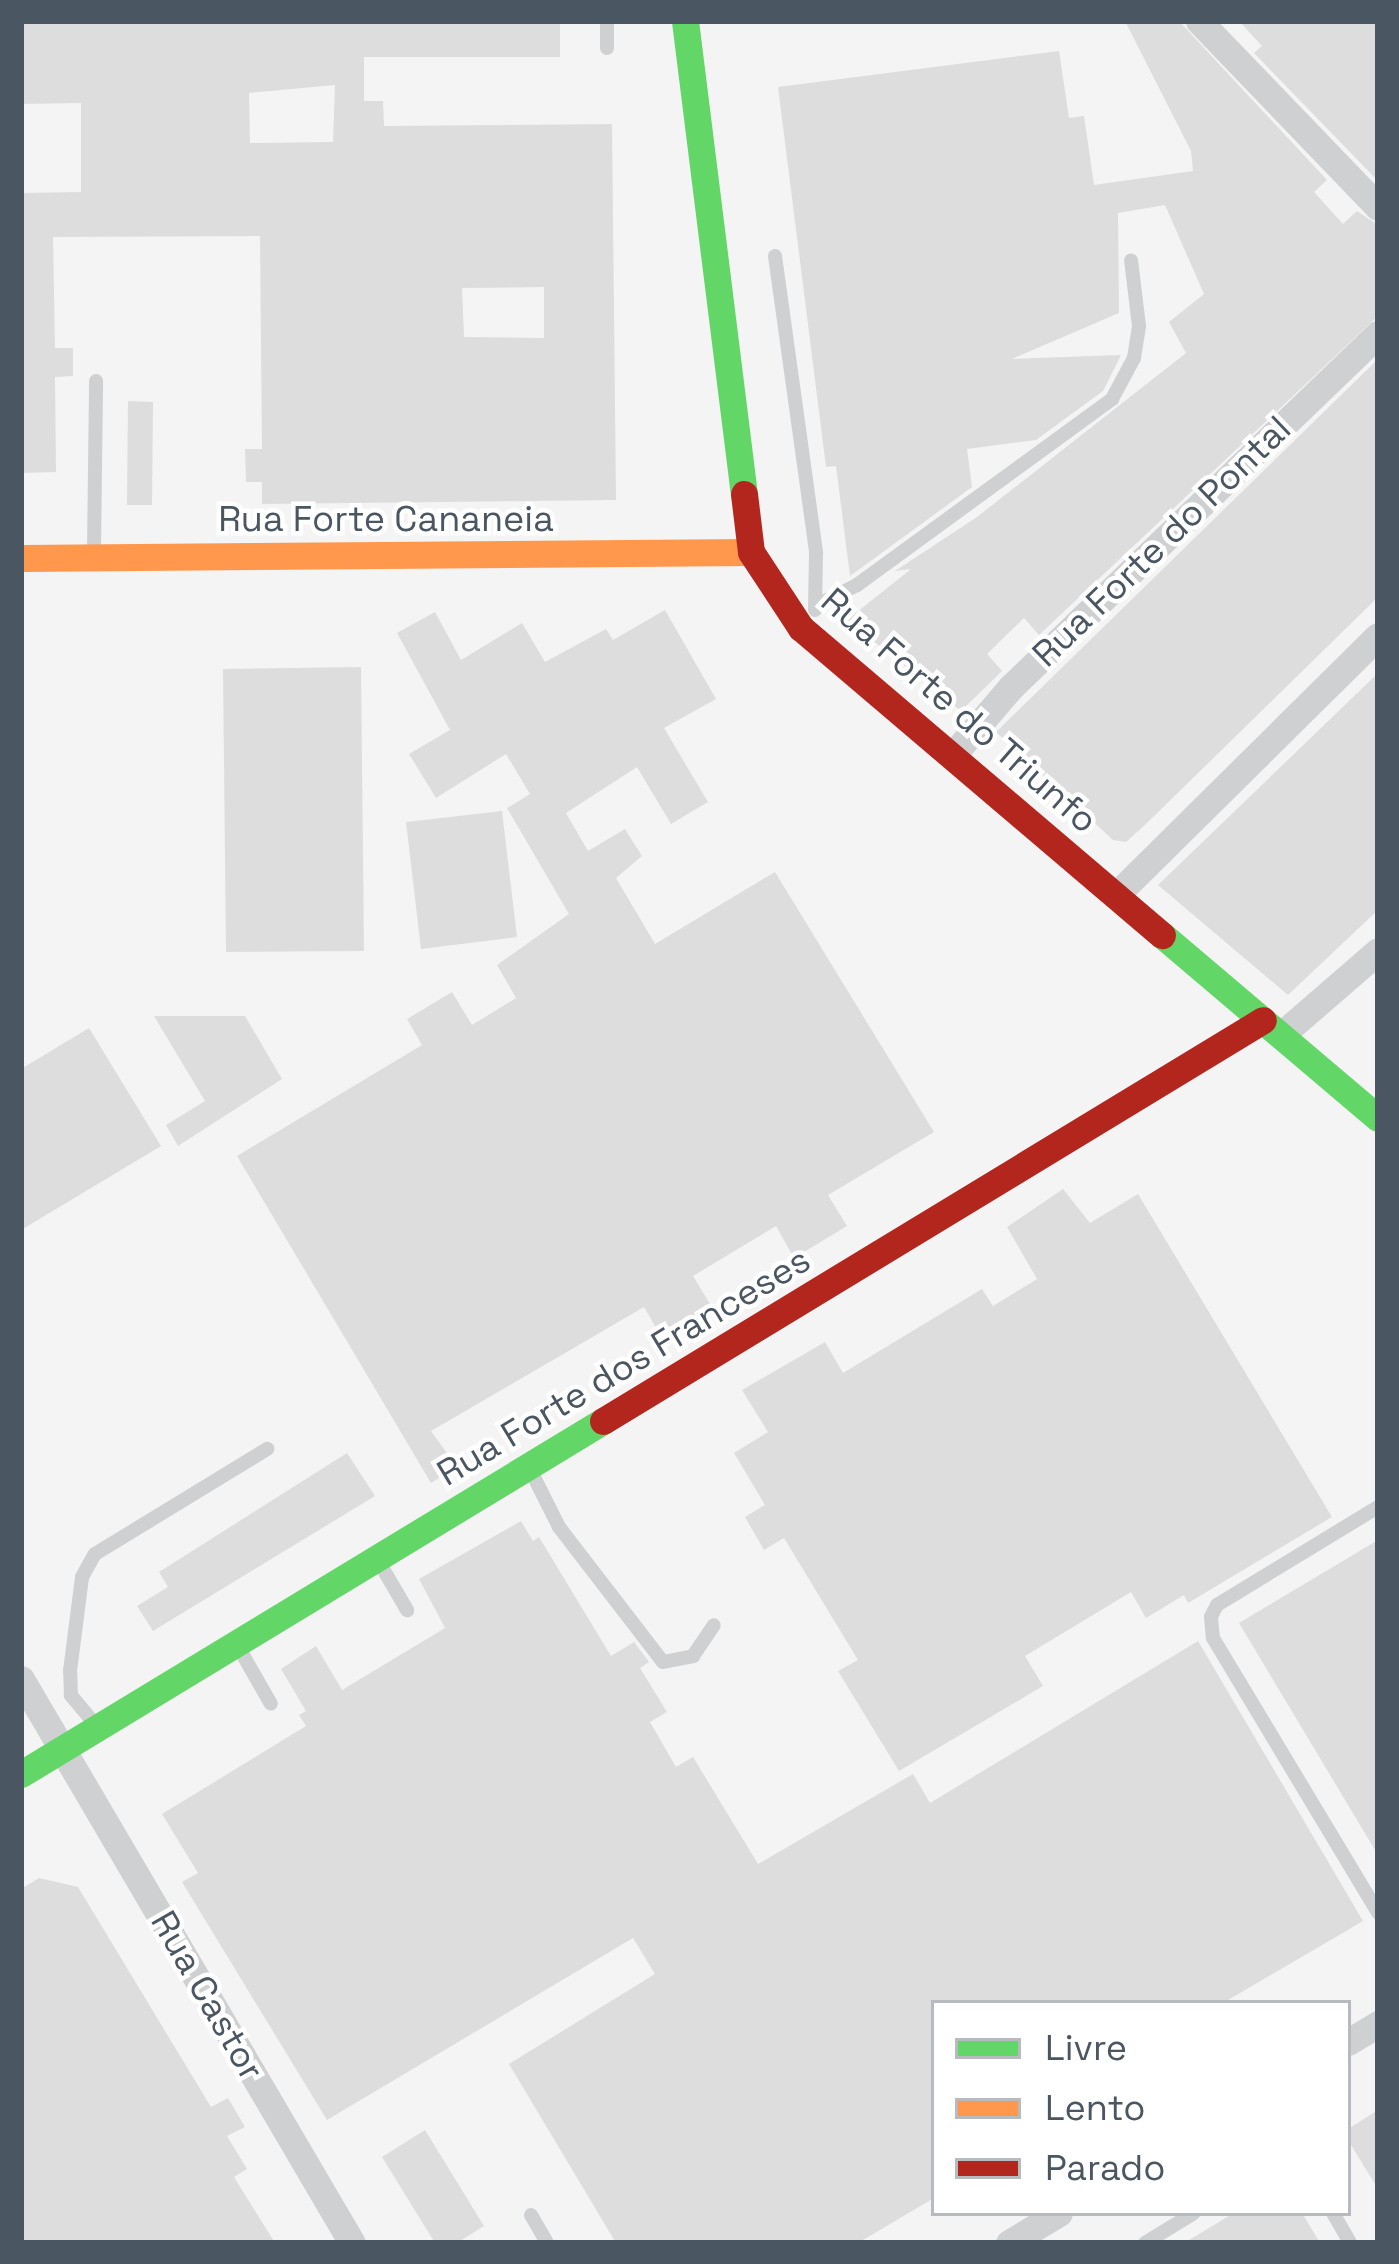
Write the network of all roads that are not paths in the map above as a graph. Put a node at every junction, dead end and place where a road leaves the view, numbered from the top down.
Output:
1 (607, 21) edge
2 (686, 21) edge
3 (1199, 21) edge
4 (607, 48) dead end
5 (1378, 207) edge
6 (775, 256) dead end
7 (1131, 260) dead end
8 (1378, 334) edge
9 (96, 381) dead end
10 (751, 552) junction
11 (21, 558) edge
12 (94, 558) junction
13 (819, 604) junction
14 (801, 628) junction
15 (1378, 636) edge
16 (952, 756) junction
17 (1116, 895) junction
18 (1378, 951) edge
19 (1272, 1028) junction
20 (1378, 1118) edge
21 (267, 1449) dead end
22 (529, 1467) junction
23 (1378, 1508) edge
24 (376, 1558) junction
25 (407, 1610) dead end
26 (714, 1625) dead end
27 (236, 1643) junction
28 (21, 1679) edge
29 (271, 1704) dead end
30 (99, 1727) junction
31 (62, 1749) junction
32 (21, 1774) edge
33 (1378, 1913) edge
34 (1378, 2024) edge
35 (1351, 2040) edge
36 (531, 2216) dead end
37 (1054, 2216) edge
38 (1189, 2216) edge
39 (1336, 2216) edge
40 (352, 2243) edge
41 (547, 2243) edge
42 (1009, 2243) edge
43 (1145, 2243) edge
44 (1350, 2243) edge

1 - 4 lane
2 - 10 street, Rua Forte do Triunfo
3 - 5 street
6 - 13 lane
7 - 13 lane
8 - 16 street, Rua Forte do Pontal
9 - 12 lane
10 - 12 street, Rua Forte Cananeia
10 - 14 street, Rua Forte do Triunfo
11 - 12 street, Rua Forte Cananeia
13 - 14 lane
14 - 16 street, Rua Forte do Triunfo
15 - 17 street
16 - 17 street, Rua Forte do Triunfo
17 - 19 street, Rua Forte do Triunfo
18 - 19 street
19 - 20 street, Rua Forte do Triunfo
19 - 22 street, Rua Forte dos Franceses
21 - 30 lane
22 - 24 street, Rua Forte dos Franceses
22 - 26 lane
23 - 33 lane
24 - 25 lane
24 - 27 street, Rua Forte dos Franceses
27 - 29 lane
27 - 30 street, Rua Forte dos Franceses
28 - 31 street, Rua Castor
30 - 31 street, Rua Forte dos Franceses
31 - 32 street, Rua Forte dos Franceses
31 - 40 street, Rua Castor
34 - 35 street
36 - 41 lane
37 - 42 street
38 - 43 lane
39 - 44 lane

